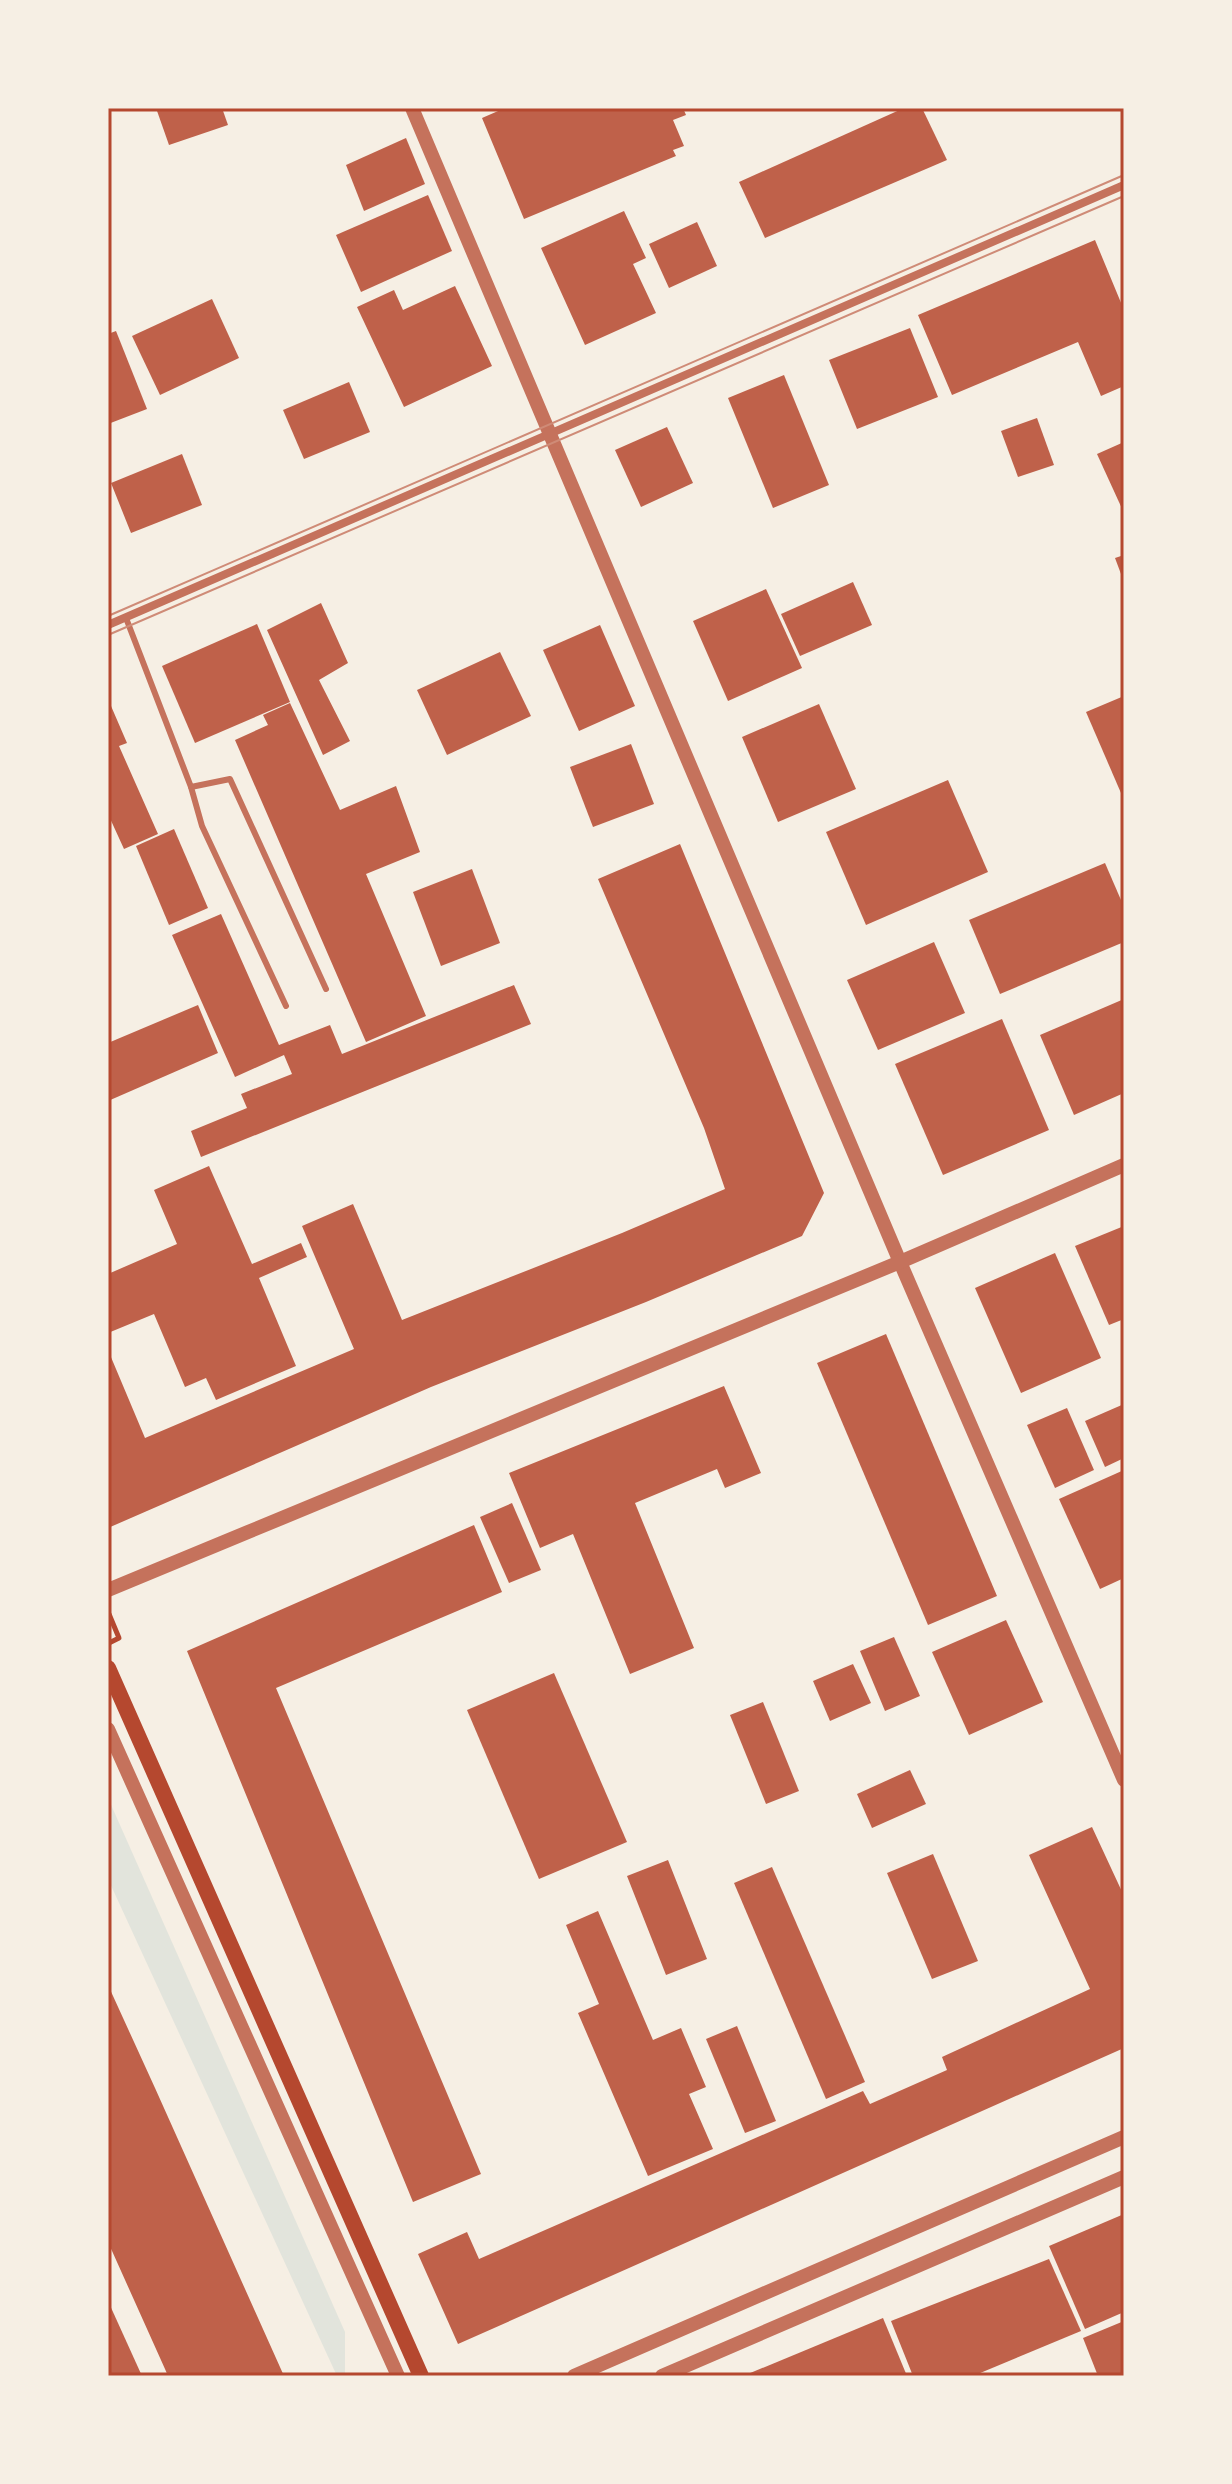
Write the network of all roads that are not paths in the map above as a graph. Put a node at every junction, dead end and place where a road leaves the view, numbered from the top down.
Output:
1 (412, 108) edge
2 (1124, 185) edge
3 (552, 434) junction
4 (126, 618) junction
5 (108, 625) edge
6 (191, 787) junction
7 (326, 989) dead end
8 (286, 1006) dead end
9 (1124, 1165) edge
10 (900, 1262) junction
11 (108, 1590) edge
12 (108, 1668) edge
13 (108, 1729) edge
14 (1124, 1780) edge
15 (1124, 2137) edge
16 (1124, 2177) edge
17 (398, 2376) edge
18 (421, 2376) edge
19 (574, 2376) edge
20 (662, 2376) edge

1 - 3 street
2 - 3 street
3 - 4 street
3 - 10 street
4 - 5 street
4 - 6 lane
6 - 7 lane
6 - 8 lane
9 - 10 street
10 - 11 street
10 - 14 street
12 - 18 main road
13 - 17 street
15 - 19 street
16 - 20 street

